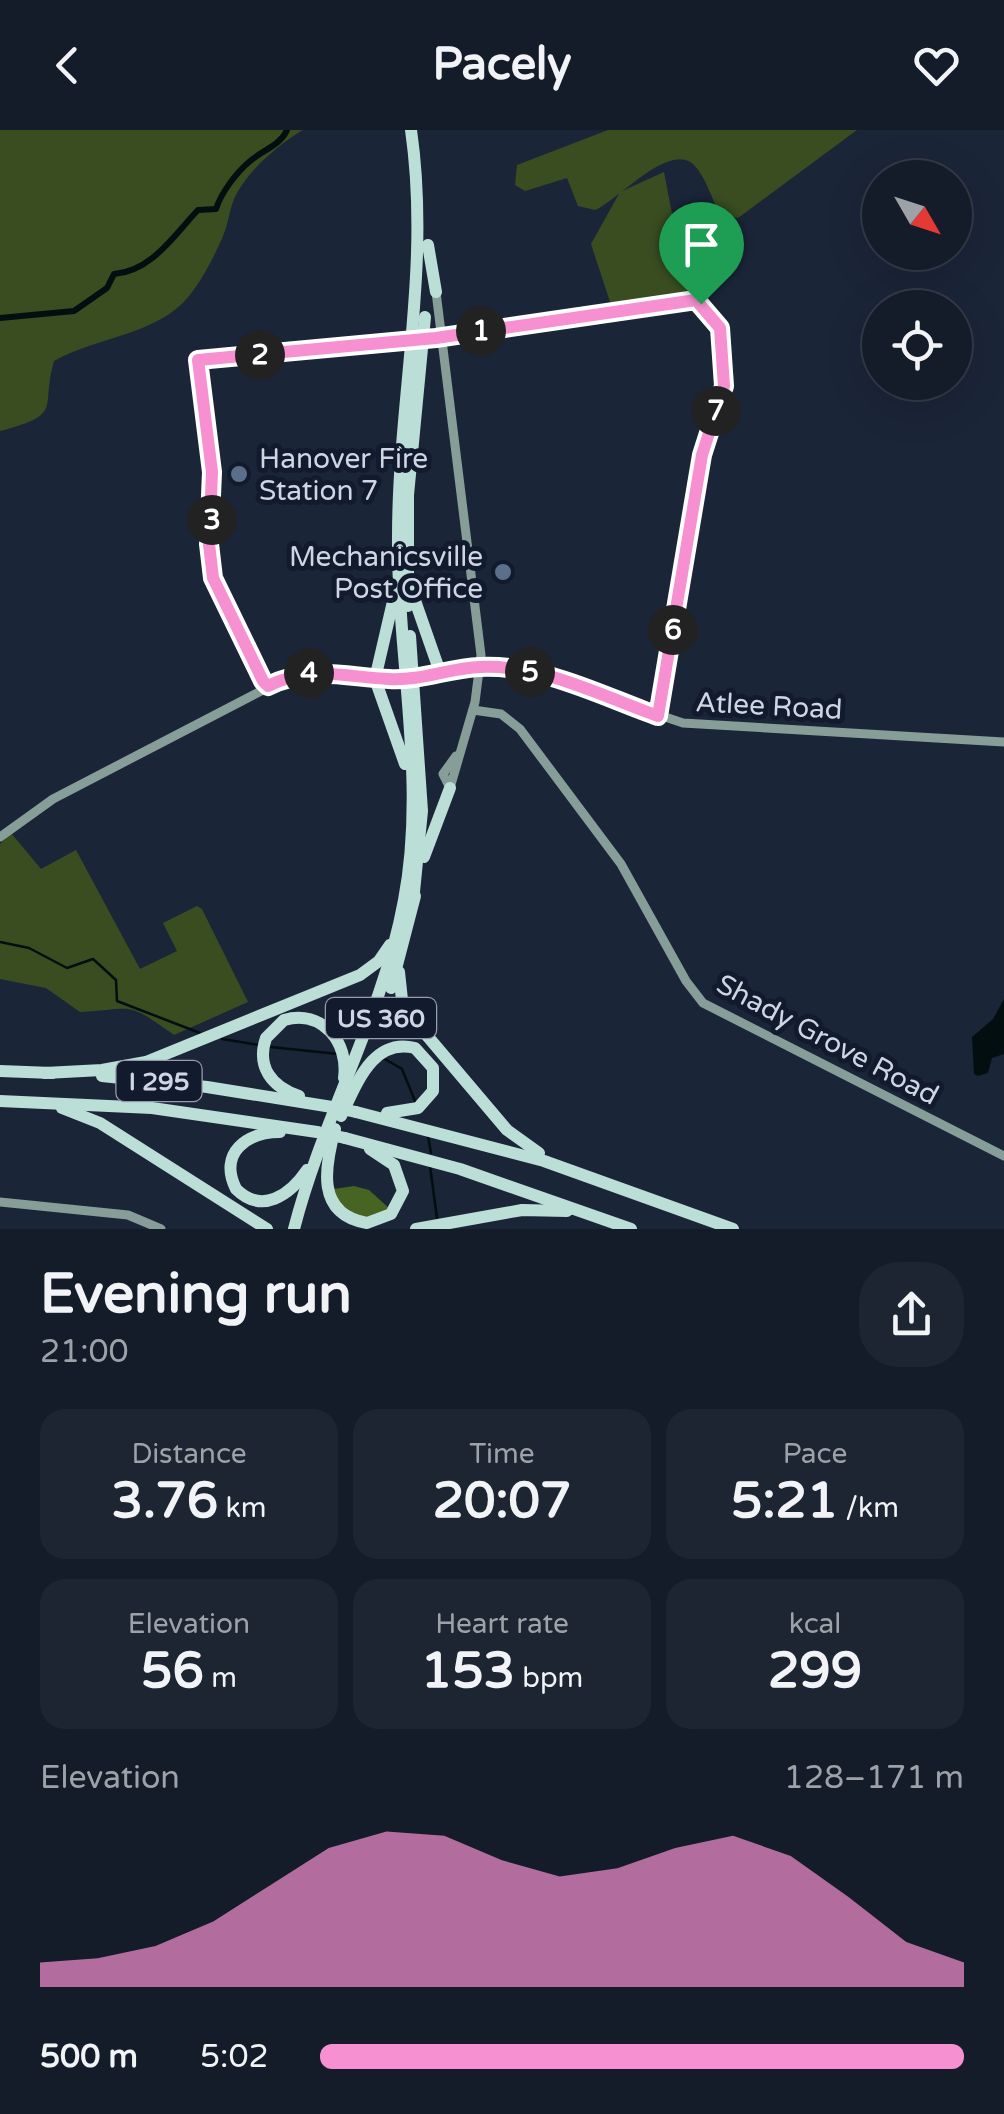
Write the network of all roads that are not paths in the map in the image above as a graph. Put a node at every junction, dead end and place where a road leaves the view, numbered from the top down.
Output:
1 (415, 130) edge
2 (425, 244) junction
3 (436, 292) joint
4 (441, 337) junction
5 (419, 338) junction
6 (444, 362) junction
7 (402, 539) junction
8 (480, 667) junction
9 (441, 675) junction
10 (375, 678) junction
11 (268, 686) junction
12 (473, 710) junction
13 (658, 716) junction
14 (1004, 742) edge
15 (461, 750) junction
16 (451, 783) junction
17 (412, 831) junction
18 (0, 836) edge
19 (408, 875) junction
20 (413, 902) junction
21 (405, 918) junction
22 (0, 1071) edge
23 (45, 1073) junction
24 (0, 1101) edge
25 (412, 1118) junction
26 (328, 1123) junction
27 (1004, 1156) edge
28 (596, 1178) junction
29 (0, 1205) edge
30 (422, 1228) edge
31 (627, 1228) edge
32 (152, 1229) edge
33 (161, 1229) edge
34 (267, 1229) edge
35 (294, 1229) edge
36 (302, 1229) edge
37 (733, 1229) edge

1 - 2 highway, US 360
2 - 3 highway
2 - 5 highway, US 360
3 - 4 main road
4 - 5 main road
4 - 6 main road
4 - 13 main road
5 - 6 main road
5 - 7 highway, US 360
5 - 11 main road
6 - 8 main road
7 - 9 highway
7 - 10 highway
7 - 17 highway, US 360
7 - 20 highway, US 360
8 - 9 main road, Atlee Road
8 - 12 main road
8 - 13 main road, Atlee Road
9 - 10 main road, Atlee Road, bridge
10 - 11 main road, Atlee Road
10 - 17 highway
11 - 18 main road, Atlee Road
12 - 15 main road
12 - 27 main road, Shady Grove Road
13 - 14 main road, Atlee Road
15 - 16 main road
15 - 16 main road
16 - 20 highway
17 - 19 highway, US 360
19 - 21 highway, US 360
19 - 23 highway
20 - 21 highway, US 360
21 - 26 highway, US 360
21 - 28 highway
22 - 23 highway, I 295
23 - 26 highway, I 295
24 - 26 highway, I 295
24 - 34 highway
25 - 26 highway, I 295, bridge
25 - 26 highway
25 - 28 highway, I 295
26 - 26 highway
26 - 26 highway
26 - 26 highway
26 - 31 highway, I 295
26 - 35 highway, US 360
26 - 36 highway, US 360
28 - 37 highway, I 295
29 - 32 main road
29 - 33 main road
30 - 31 highway

